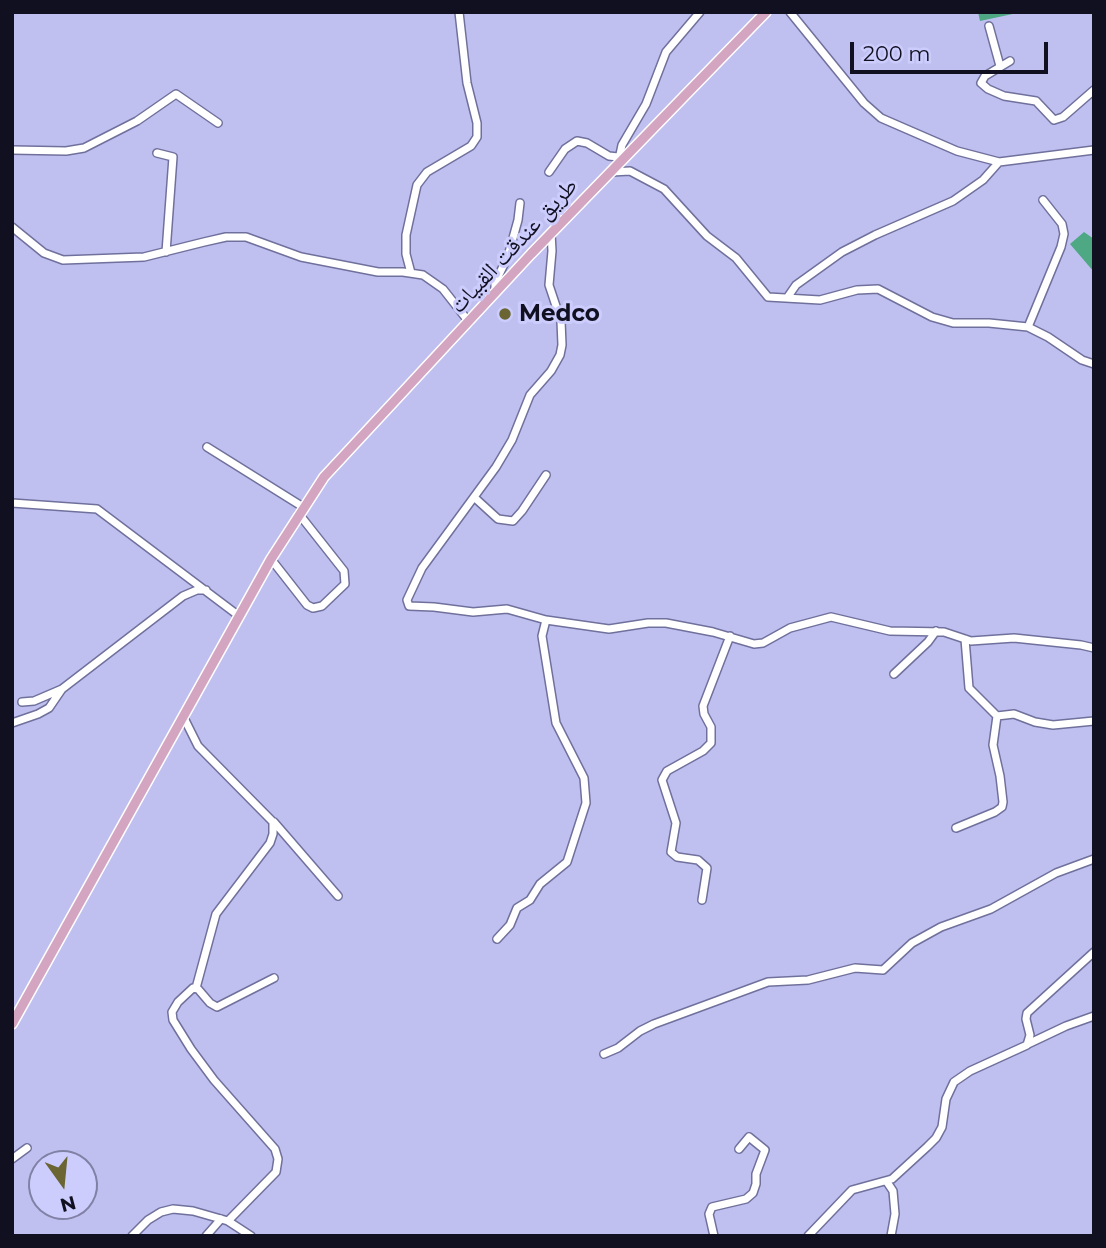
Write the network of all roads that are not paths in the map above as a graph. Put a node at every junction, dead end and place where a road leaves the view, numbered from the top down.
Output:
1 (459, 12) edge
2 (700, 12) edge
3 (766, 12) edge
4 (789, 12) edge
5 (989, 26) dead end
6 (1010, 61) dead end
7 (1000, 66) junction
8 (1094, 90) edge
9 (218, 123) dead end
10 (1094, 149) edge
11 (12, 150) edge
12 (157, 153) dead end
13 (999, 162) junction
14 (616, 165) junction
15 (549, 172) dead end
16 (1043, 200) dead end
17 (520, 203) dead end
18 (12, 227) edge
19 (551, 233) junction
20 (166, 252) junction
21 (411, 273) junction
22 (495, 293) junction
23 (787, 298) junction
24 (469, 322) junction
25 (1028, 327) junction
26 (1094, 364) edge
27 (207, 447) dead end
28 (546, 475) dead end
29 (475, 498) junction
30 (12, 503) edge
31 (301, 511) junction
32 (271, 559) junction
33 (206, 590) junction
34 (239, 616) junction
35 (546, 620) junction
36 (936, 631) junction
37 (730, 636) junction
38 (965, 639) junction
39 (1094, 648) edge
40 (894, 674) dead end
41 (62, 689) junction
42 (22, 702) dead end
43 (183, 716) junction
44 (997, 716) junction
45 (1094, 722) edge
46 (12, 723) edge
47 (273, 822) junction
48 (956, 828) dead end
49 (1094, 859) edge
50 (338, 896) dead end
51 (702, 900) dead end
52 (497, 939) dead end
53 (1094, 952) edge
54 (274, 978) dead end
55 (195, 988) junction
56 (1094, 1016) edge
57 (12, 1024) edge
58 (1028, 1044) junction
59 (604, 1054) dead end
60 (27, 1148) dead end
61 (739, 1149) dead end
62 (12, 1159) edge
63 (887, 1182) junction
64 (224, 1220) junction
65 (132, 1236) edge
66 (206, 1236) edge
67 (251, 1236) edge
68 (714, 1236) edge
69 (808, 1236) edge
70 (891, 1236) edge

1 - 21 street
2 - 14 street
3 - 14 main road, طريق عندقت القبيات
4 - 13 street
5 - 7 street
6 - 7 street
7 - 8 street
9 - 11 street
10 - 13 street
12 - 20 street
13 - 23 street
14 - 15 street
14 - 19 main road, طريق عندقت القبيات
14 - 23 street
16 - 25 street
17 - 22 street
18 - 20 street
19 - 22 main road, طريق عندقت القبيات
19 - 29 street
20 - 21 street
21 - 24 street
22 - 24 main road, طريق عندقت القبيات
23 - 25 street
24 - 31 main road, طريق عندقت القبيات
25 - 26 street
27 - 31 street
28 - 29 street
29 - 35 street
30 - 33 street
31 - 32 main road, طريق عندقت القبيات
31 - 32 street
32 - 34 main road, طريق عندقت القبيات
33 - 34 street
33 - 41 street
34 - 43 main road, طريق عندقت القبيات
35 - 37 street
35 - 52 street
36 - 37 street
36 - 38 street
36 - 40 street
37 - 51 street
38 - 39 street
38 - 44 street
41 - 42 street
41 - 46 street
43 - 47 street
43 - 57 main road, طريق عندقت القبيات
44 - 45 street
44 - 48 street
47 - 50 street
47 - 55 street
49 - 59 street
53 - 58 street
54 - 55 street
55 - 64 street
56 - 58 street
58 - 63 street
60 - 62 street
61 - 68 street
63 - 69 street
63 - 70 street
64 - 65 street
64 - 66 street
64 - 67 street

